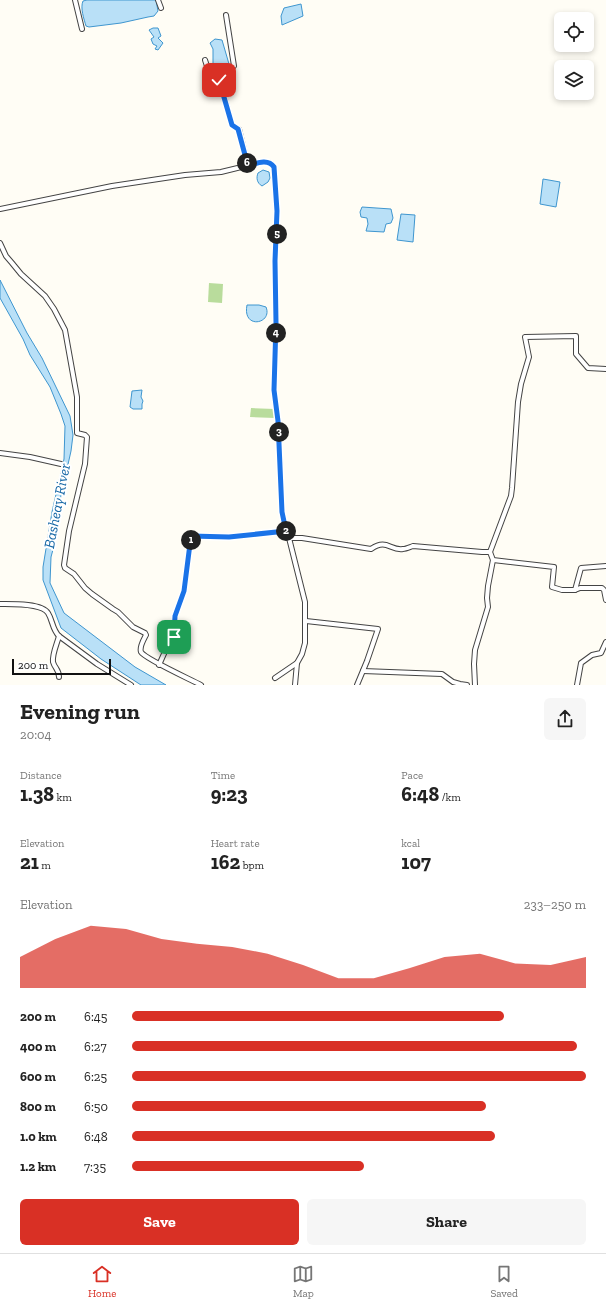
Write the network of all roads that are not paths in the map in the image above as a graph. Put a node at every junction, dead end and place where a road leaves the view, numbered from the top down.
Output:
1 (75, 0) edge
2 (158, 0) edge
3 (161, 8) dead end
4 (226, 15) dead end
5 (82, 29) dead end
6 (205, 60) dead end
7 (218, 73) junction
8 (248, 166) junction
9 (0, 208) edge
10 (0, 243) edge
11 (606, 369) edge
12 (0, 453) edge
13 (61, 464) dead end
14 (286, 531) junction
15 (289, 538) junction
16 (490, 552) junction
17 (493, 560) junction
18 (606, 566) edge
19 (575, 590) junction
20 (606, 600) edge
21 (0, 604) edge
22 (306, 621) junction
23 (59, 636) junction
24 (606, 642) edge
25 (297, 663) junction
26 (159, 665) junction
27 (363, 671) junction
28 (59, 678) dead end
29 (275, 678) dead end
30 (476, 684) edge
31 (131, 685) edge
32 (201, 685) edge
33 (295, 685) edge
34 (357, 685) edge
35 (467, 685) edge
36 (471, 685) edge
37 (577, 685) edge

1 - 5 street
2 - 3 street
4 - 7 street
6 - 7 street
7 - 8 street
8 - 9 street
8 - 14 street
10 - 26 street
11 - 16 street
12 - 13 street
14 - 15 street
14 - 26 street
15 - 16 street
15 - 22 street
16 - 17 street
17 - 19 street
17 - 30 street
18 - 19 street
19 - 20 street
21 - 23 street
22 - 25 street
22 - 27 street
23 - 28 street
23 - 31 street
24 - 37 street
25 - 29 street
25 - 33 street
26 - 32 street
27 - 34 street
27 - 35 street
30 - 36 street

